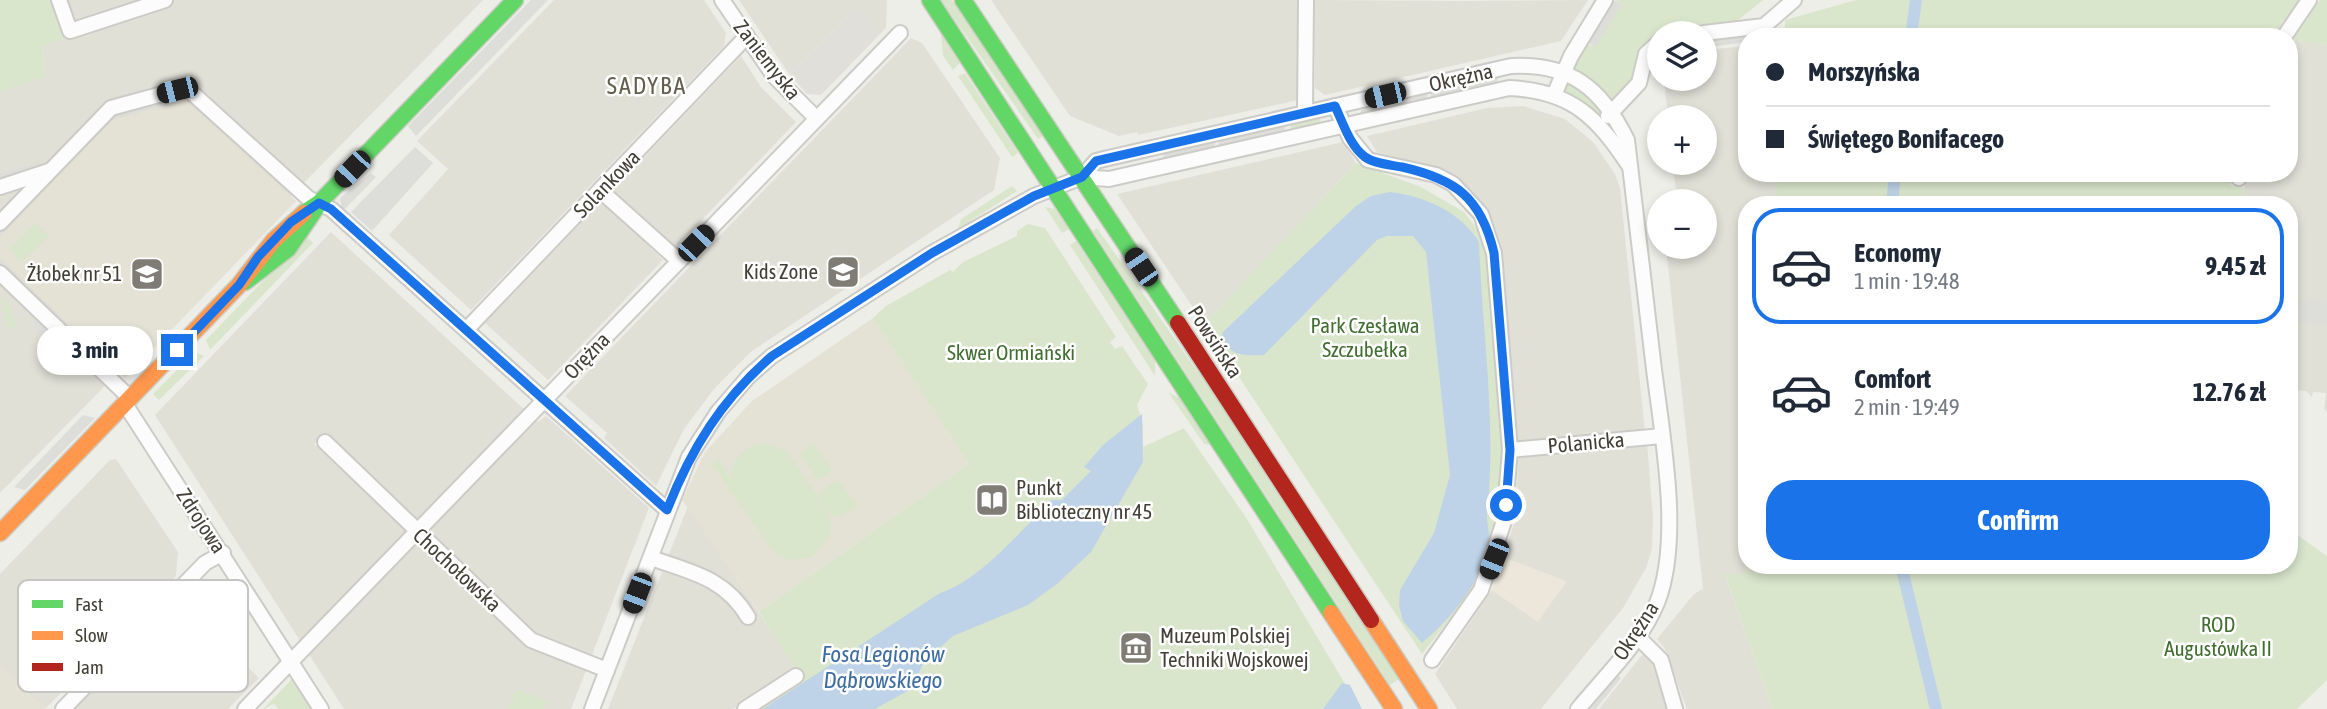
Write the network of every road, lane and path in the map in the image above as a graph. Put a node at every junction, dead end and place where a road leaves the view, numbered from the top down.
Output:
1 (59, 0) edge
2 (165, 0) edge
3 (515, 0) edge
4 (722, 0) edge
5 (930, 0) edge
6 (963, 0) edge
7 (1306, 0) edge
8 (1605, 0) edge
9 (1794, 0) edge
10 (2309, 0) edge
11 (1747, 28) edge
12 (2290, 28) edge
13 (1738, 29) edge
14 (1717, 31) edge
15 (900, 33) dead end
16 (747, 36) junction
17 (1647, 53) edge
18 (1564, 71) junction
19 (1554, 95) junction
20 (1335, 106) junction
21 (1613, 111) junction
22 (1305, 112) junction
23 (816, 118) junction
24 (1601, 125) junction
25 (1345, 127) junction
26 (1630, 167) junction
27 (50, 171) junction
28 (1082, 177) junction
29 (0, 187) edge
30 (1053, 187) junction
31 (601, 191) junction
32 (319, 203) junction
33 (0, 223) edge
34 (679, 261) junction
35 (0, 274) edge
36 (466, 330) junction
37 (543, 400) junction
38 (127, 401) junction
39 (1662, 436) junction
40 (325, 442) dead end
41 (1510, 450) junction
42 (667, 510) junction
43 (415, 531) junction
44 (0, 533) edge
45 (223, 553) junction
46 (651, 558) junction
47 (188, 580) edge
48 (240, 580) edge
49 (248, 593) edge
50 (748, 617) dead end
51 (1637, 636) junction
52 (1432, 660) dead end
53 (291, 661) junction
54 (607, 670) junction
55 (796, 676) dead end
56 (80, 692) edge
57 (1674, 708) edge
58 (63, 709) edge
59 (245, 709) edge
60 (321, 709) edge
61 (592, 709) edge
62 (745, 709) edge
63 (1394, 709) edge
64 (1429, 709) edge
65 (1578, 709) edge

1 - 2 street
3 - 32 main road
4 - 16 street, Zaniemyska
5 - 30 main road
6 - 28 main road, Powsińska
7 - 22 street
8 - 18 street
9 - 11 street
10 - 12 street
13 - 14 street
15 - 23 street, Orężna
16 - 23 street, Zaniemyska
16 - 31 street, Solankowa
17 - 21 street
18 - 19 street
18 - 20 street, Okrężna
18 - 21 street, Okrężna
19 - 24 street, Okrężna
19 - 25 street, Okrężna
20 - 22 street, Okrężna
20 - 25 street
21 - 24 street
21 - 26 street, Okrężna
22 - 28 street, Okrężna
23 - 34 street, Orężna
24 - 26 street, Okrężna
25 - 28 street, Okrężna
25 - 41 street
26 - 39 street, Okrężna
27 - 29 street
27 - 32 street
27 - 33 street
28 - 30 street, Okrężna
28 - 64 main road, Powsińska
30 - 42 street, Okrężna
30 - 63 main road
31 - 34 street
31 - 36 street, Solankowa
32 - 36 street
32 - 38 main road
34 - 37 street, Orężna
35 - 38 street, Zdrojowa
36 - 37 street
37 - 42 street
37 - 43 street, Orężna
38 - 44 main road
38 - 45 street, Zdrojowa
39 - 41 street, Polanicka
39 - 51 street, Okrężna
40 - 43 street, Chochołowska
41 - 52 street
42 - 46 street, Okrężna
43 - 53 street, Orężna
43 - 54 street, Chochołowska
45 - 47 street
45 - 48 street, Zdrojowa
46 - 50 street
46 - 54 street, Okrężna
49 - 53 street, Zdrojowa
51 - 57 street
51 - 65 street, Okrężna
53 - 59 street, Orężna
53 - 60 street, Zdrojowa
54 - 61 street, Okrężna
55 - 62 street
56 - 58 street

